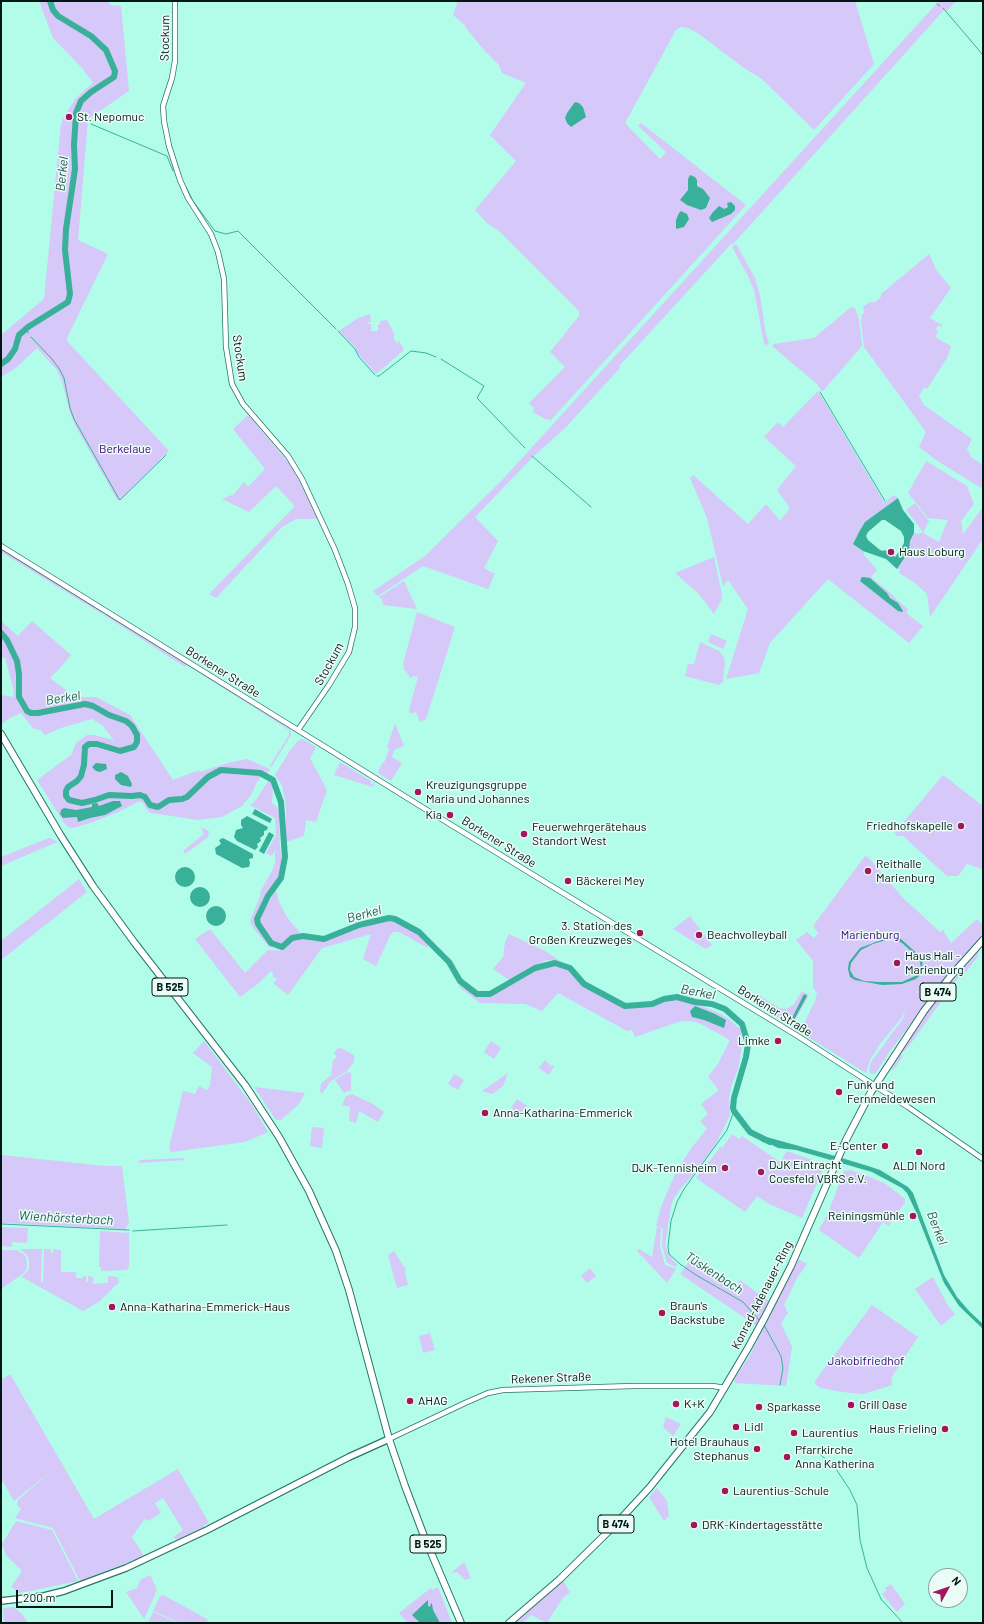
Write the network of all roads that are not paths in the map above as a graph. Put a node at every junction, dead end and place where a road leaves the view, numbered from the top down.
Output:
1 (175, 1) edge
2 (1, 546) edge
3 (298, 730) junction
4 (1, 734) edge
5 (983, 940) edge
6 (875, 1086) junction
7 (983, 1159) edge
8 (725, 1388) junction
9 (389, 1439) junction
10 (1, 1601) edge
11 (461, 1623) edge
12 (509, 1623) edge

1 - 3 street, Stockum
2 - 3 street, Borkener Straße
3 - 6 street, Borkener Straße
4 - 9 main road, B 525
5 - 6 main road, Konrad-Adenauer-Ring / B 474
6 - 7 street, Borkener Straße
6 - 8 main road, Konrad-Adenauer-Ring / B 474
8 - 9 street, Rekener Straße
8 - 12 main road, Konrad-Adenauer-Ring / B 474
9 - 10 main road
9 - 11 main road, B 525

